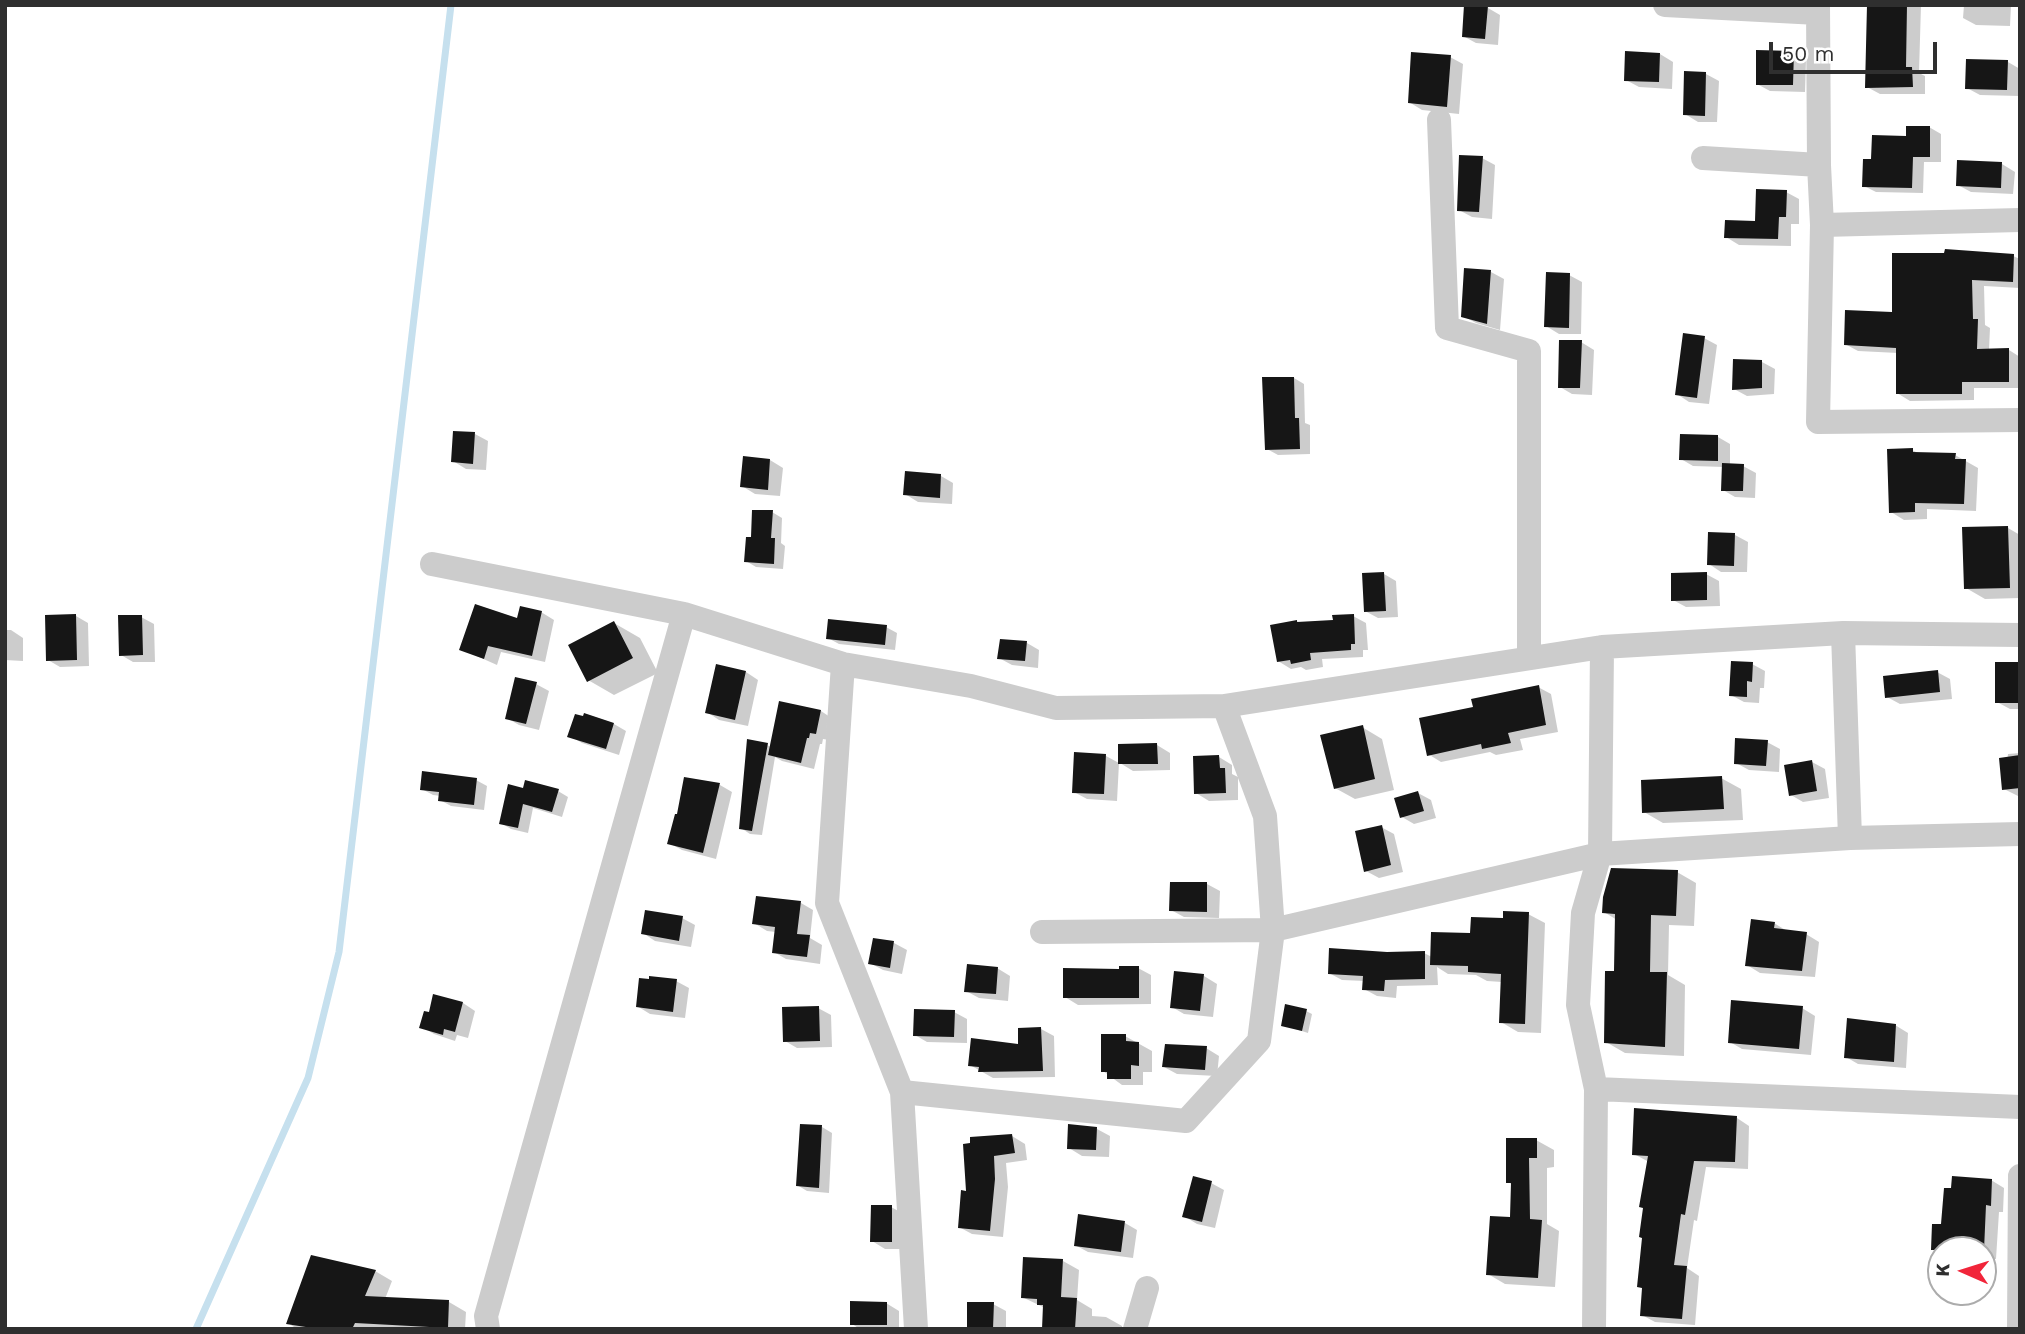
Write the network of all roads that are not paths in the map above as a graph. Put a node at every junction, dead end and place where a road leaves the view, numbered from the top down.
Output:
1 (1665, 5) edge
2 (1818, 9) edge
3 (1439, 120) dead end
4 (1703, 158) dead end
5 (1819, 165) junction
6 (2020, 220) edge
7 (1822, 225) junction
8 (2020, 420) edge
9 (432, 564) dead end
10 (684, 614) junction
11 (1843, 632) junction
12 (2020, 635) edge
13 (1602, 647) junction
14 (1529, 658) junction
15 (843, 664) junction
16 (1224, 706) junction
17 (2020, 834) edge
18 (1850, 838) junction
19 (1600, 855) junction
20 (1273, 930) junction
21 (1042, 932) dead end
22 (1596, 1089) junction
23 (902, 1092) junction
24 (2020, 1107) edge
25 (2020, 1177) edge
26 (1147, 1288) dead end
27 (488, 1329) edge
28 (916, 1329) edge
29 (1135, 1329) edge
30 (1594, 1329) edge
31 (2019, 1329) edge

1 - 2 street
2 - 5 street
3 - 14 street
4 - 5 street
5 - 7 street
6 - 7 street
7 - 8 street
9 - 10 street
10 - 15 street
10 - 27 street
11 - 12 street
11 - 13 street
11 - 18 street
13 - 14 street
13 - 19 street
14 - 16 street
15 - 16 street
15 - 23 street
16 - 20 street
17 - 18 street
18 - 19 street
19 - 20 street
19 - 22 street
20 - 21 street
20 - 23 street
22 - 24 street
22 - 30 street
23 - 28 street
25 - 31 street
26 - 29 street

